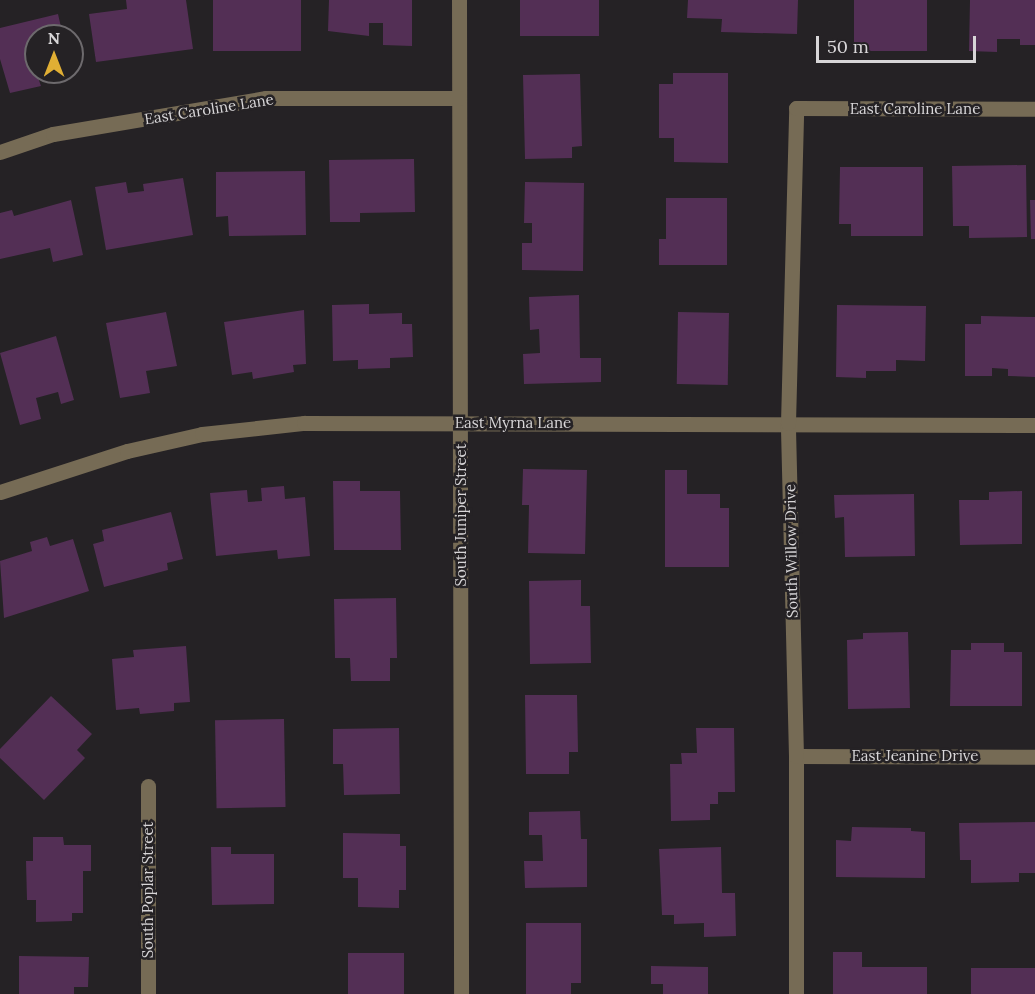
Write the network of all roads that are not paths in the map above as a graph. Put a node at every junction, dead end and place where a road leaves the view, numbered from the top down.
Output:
1 (459, 0) edge
2 (459, 98) junction
3 (796, 108) joint
4 (1035, 109) edge
5 (0, 152) edge
6 (461, 423) junction
7 (788, 423) junction
8 (1035, 425) edge
9 (0, 492) edge
10 (796, 756) junction
11 (1035, 757) edge
12 (148, 786) dead end
13 (148, 994) edge
14 (461, 994) edge
15 (796, 994) edge

1 - 2 street, South Juniper Street
2 - 5 street, East Caroline Lane
2 - 6 street, South Juniper Street
3 - 4 street, East Caroline Lane
3 - 7 street, South Willow Drive
6 - 7 street, East Myrna Lane
6 - 9 street, East Myrna Lane
6 - 14 street, South Juniper Street
7 - 8 street, East Myrna Lane
7 - 10 street, South Willow Drive
10 - 11 street, East Jeanine Drive
10 - 15 street, South Willow Drive
12 - 13 street, South Poplar Street

